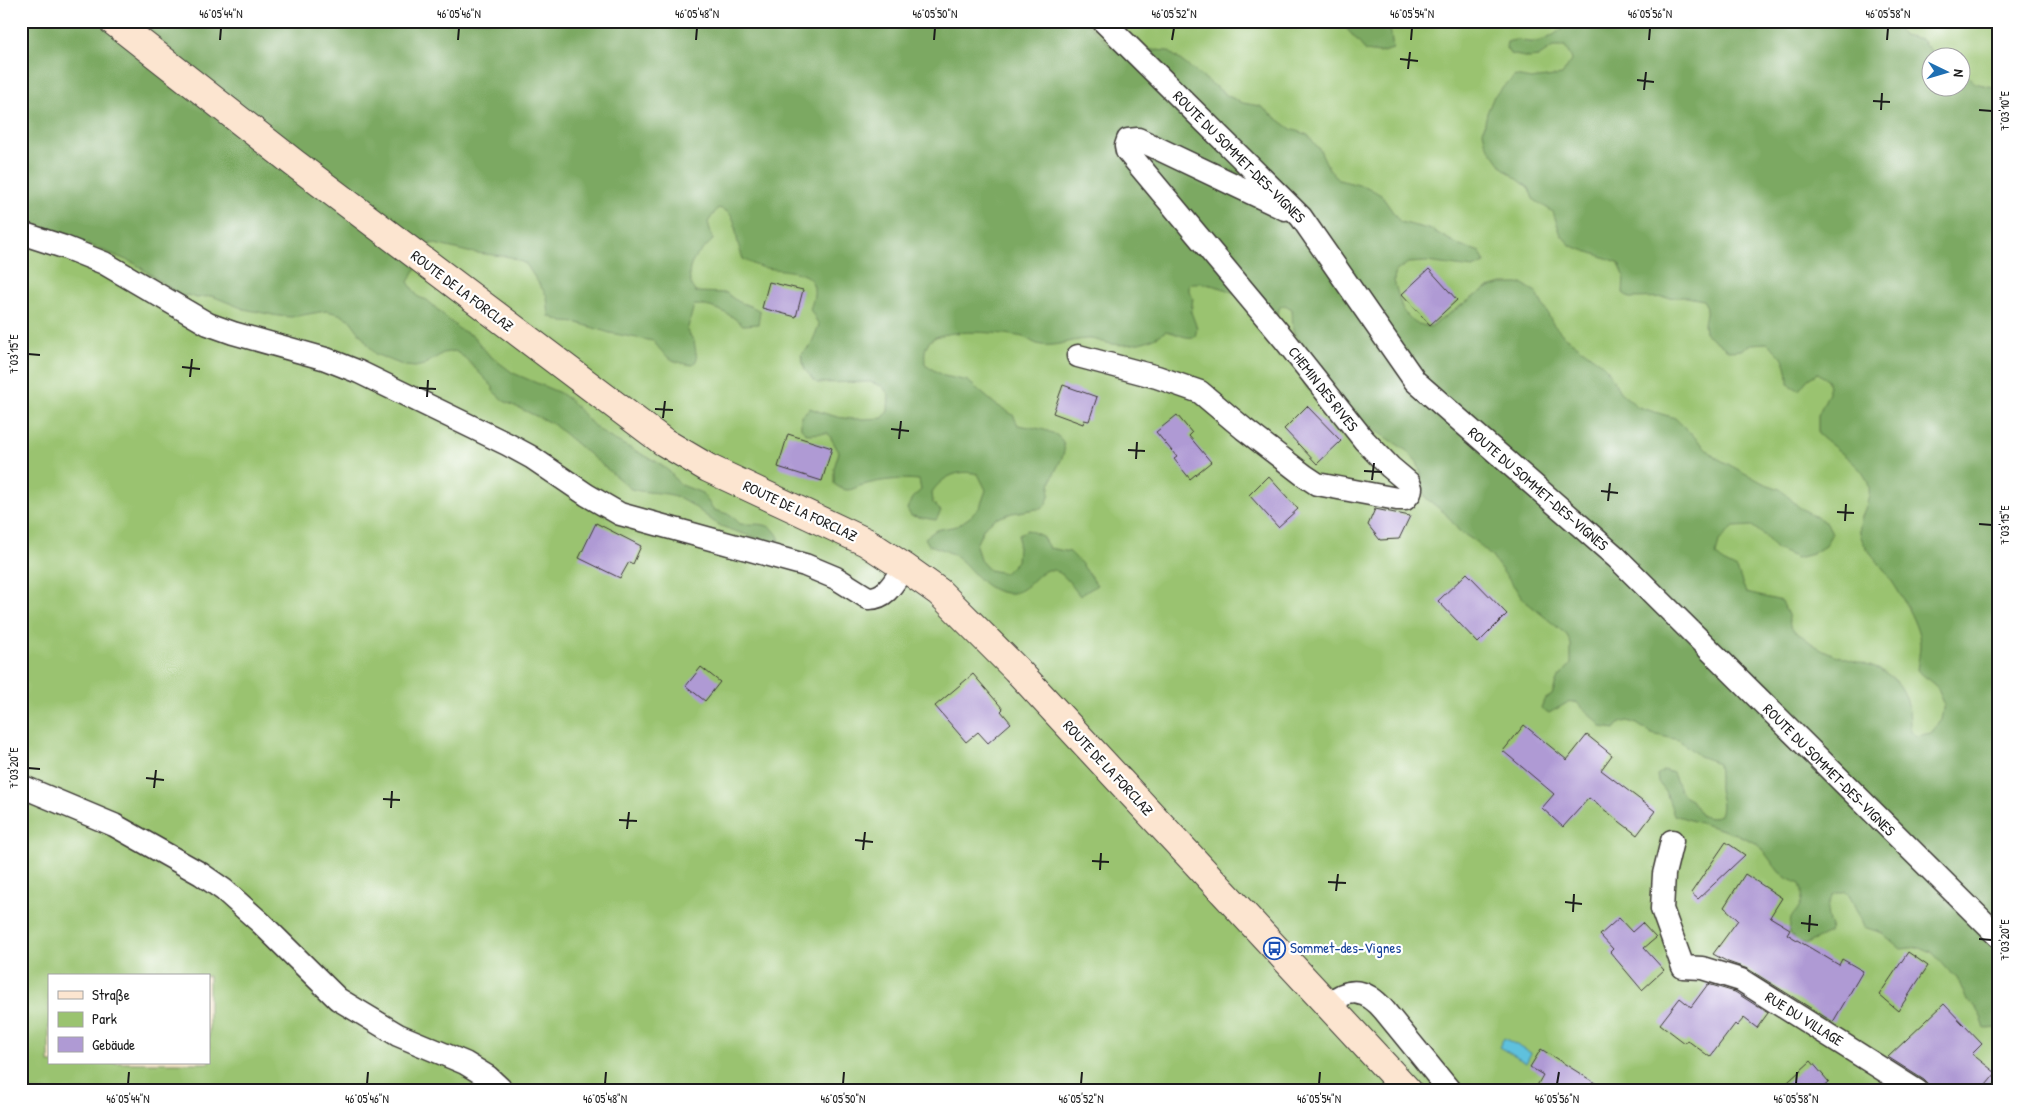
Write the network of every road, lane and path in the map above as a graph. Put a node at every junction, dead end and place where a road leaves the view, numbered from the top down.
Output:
1 (113, 21) edge
2 (1103, 21) edge
3 (1301, 217) junction
4 (21, 232) edge
5 (1078, 356) dead end
6 (904, 567) junction
7 (21, 786) edge
8 (1672, 840) dead end
9 (1998, 936) edge
10 (1328, 1005) junction
11 (503, 1091) edge
12 (1408, 1091) edge
13 (1450, 1091) edge
14 (1918, 1091) edge

1 - 6 main road, ROUTE DE LA FORCLAZ
2 - 3 street, ROUTE DU SOMMET-DES-VIGNES
3 - 5 street, CHEMIN DES RIVES
3 - 9 street, ROUTE DU SOMMET-DES-VIGNES
4 - 6 street
6 - 10 main road, ROUTE DE LA FORCLAZ
7 - 11 street
8 - 14 street, RUE DU VILLAGE
10 - 12 main road, ROUTE DE LA FORCLAZ
10 - 13 street

